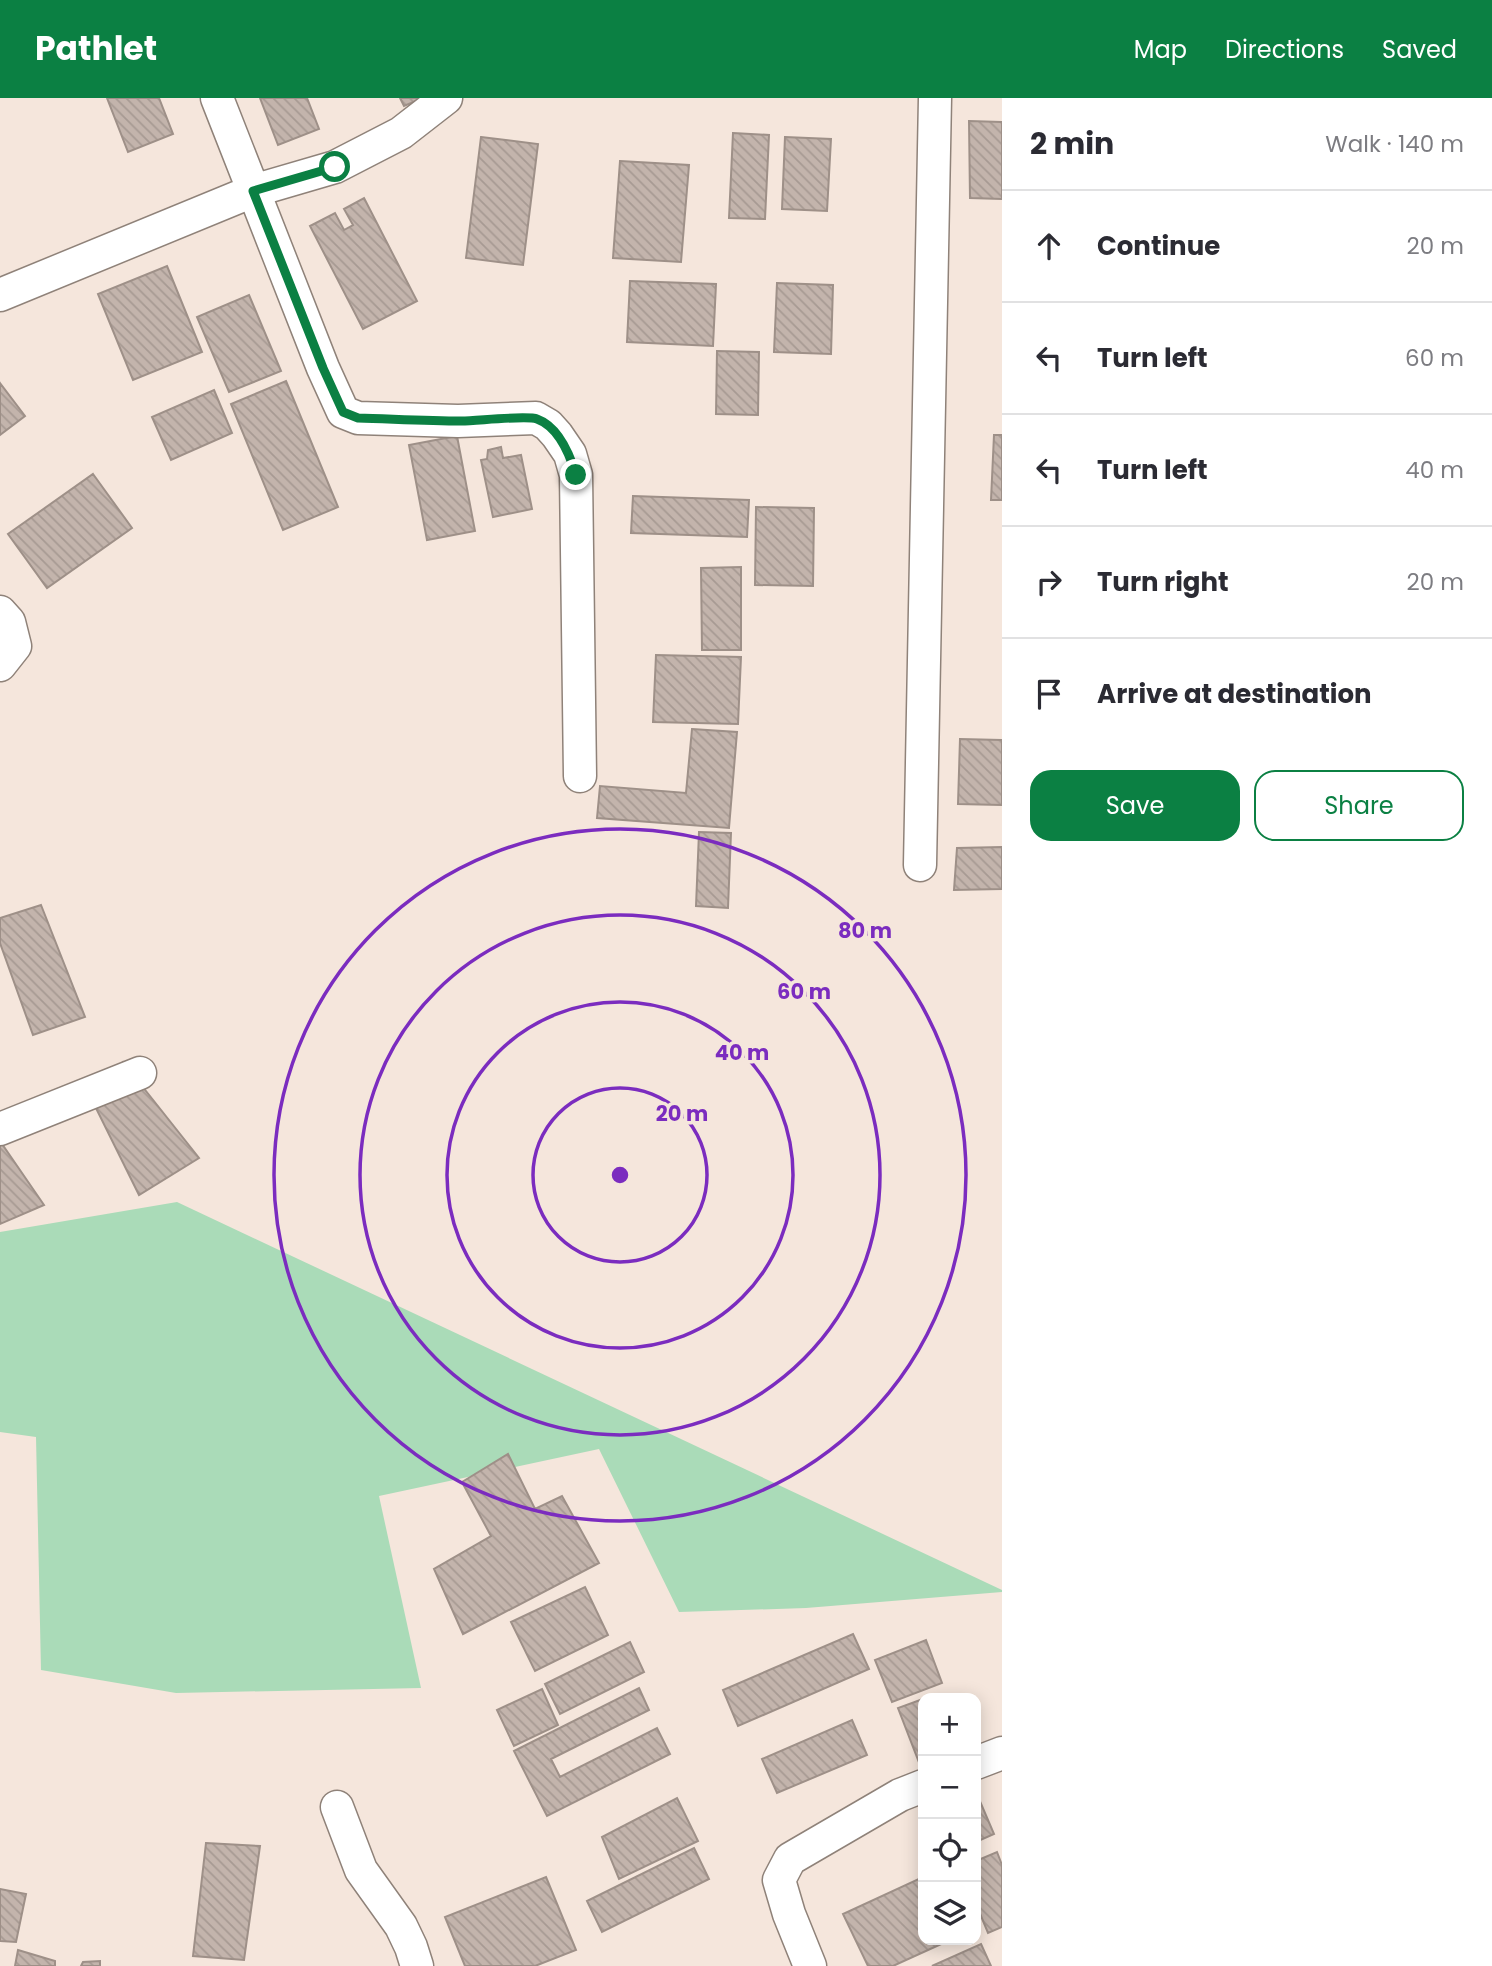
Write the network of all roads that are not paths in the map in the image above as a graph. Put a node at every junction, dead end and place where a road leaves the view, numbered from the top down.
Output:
1 (217, 98) edge
2 (446, 98) edge
3 (935, 98) edge
4 (253, 191) junction
5 (0, 295) edge
6 (0, 612) edge
7 (0, 665) edge
8 (580, 776) dead end
9 (920, 865) dead end
10 (140, 1073) dead end
11 (0, 1129) edge
12 (1002, 1753) edge
13 (981, 1761) edge
14 (918, 1788) edge
15 (337, 1807) dead end
16 (417, 1966) edge
17 (810, 1966) edge

1 - 4 street
2 - 4 street
3 - 9 street
4 - 5 street
4 - 8 street
6 - 7 street
10 - 11 street
12 - 13 street
14 - 17 street
15 - 16 street

